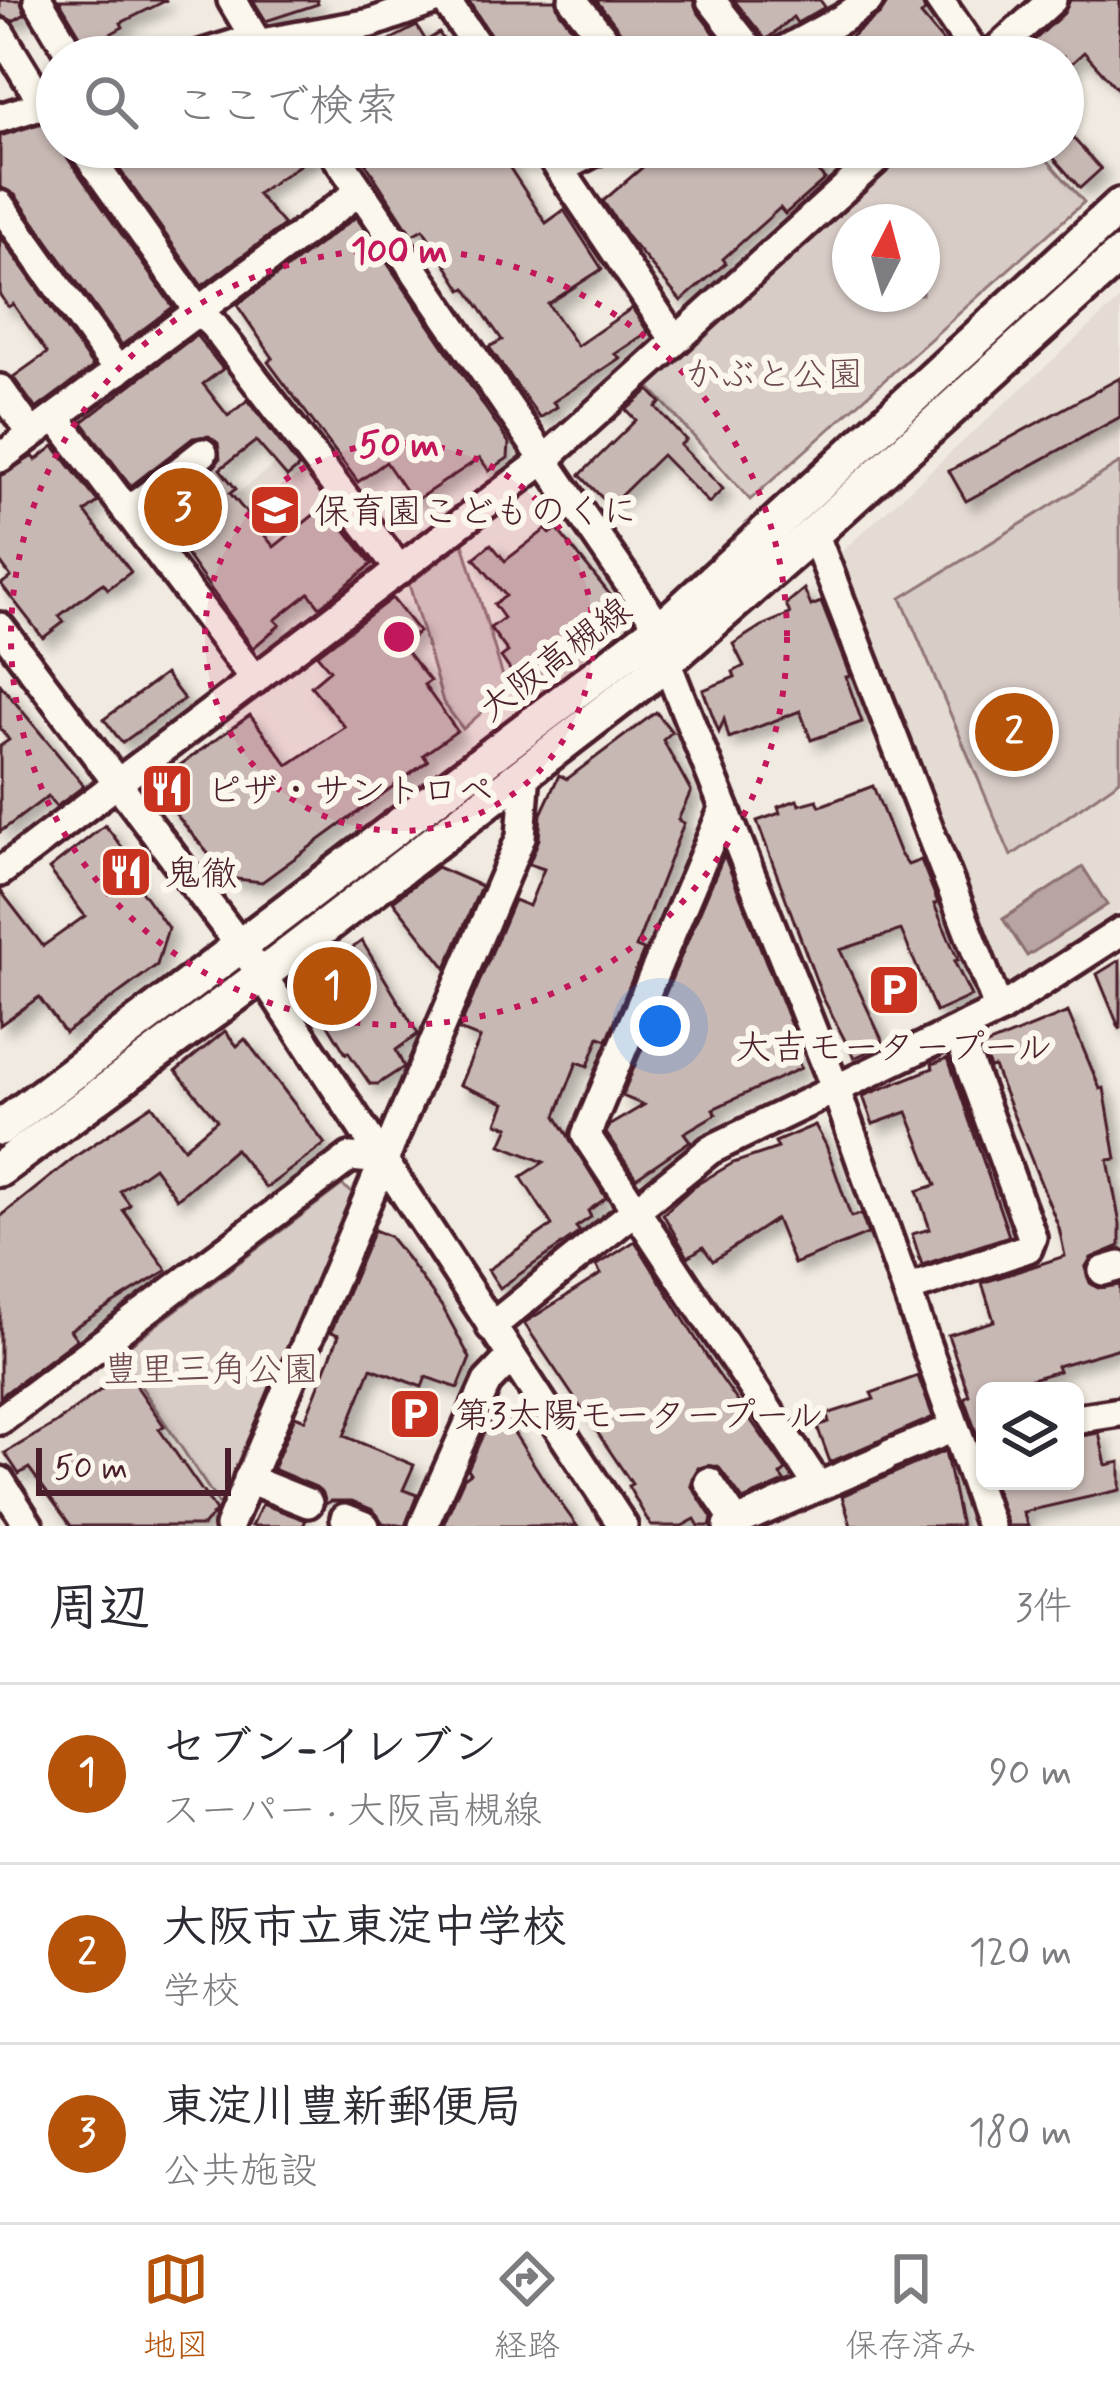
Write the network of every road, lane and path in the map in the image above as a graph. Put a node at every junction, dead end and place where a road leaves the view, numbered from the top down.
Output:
1 (38, 0) edge
2 (232, 0) edge
3 (435, 0) edge
4 (445, 0) edge
5 (572, 0) edge
6 (711, 0) edge
7 (868, 0) edge
8 (939, 0) edge
9 (1052, 0) edge
10 (838, 9) edge
11 (0, 33) edge
12 (59, 36) edge
13 (253, 36) edge
14 (320, 36) edge
15 (470, 36) edge
16 (601, 36) edge
17 (739, 36) edge
18 (801, 36) edge
19 (964, 36) edge
20 (1012, 36) edge
21 (36, 83) edge
22 (36, 109) edge
23 (0, 118) edge
24 (97, 168) edge
25 (344, 168) edge
26 (560, 168) edge
27 (867, 168) edge
28 (360, 191) junction
29 (0, 206) edge
30 (1120, 206) edge
31 (1120, 255) edge
32 (198, 311) junction
33 (675, 340) junction
34 (118, 371) junction
35 (0, 389) edge
36 (56, 417) junction
37 (32, 434) junction
38 (203, 453) dead end
39 (0, 458) edge
40 (543, 461) junction
41 (127, 512) junction
42 (814, 533) junction
43 (400, 569) junction
44 (659, 627) junction
45 (2, 636) edge
46 (666, 661) junction
47 (255, 680) junction
48 (526, 771) junction
49 (118, 784) junction
50 (724, 808) junction
51 (0, 872) edge
52 (1120, 932) edge
53 (239, 945) junction
54 (262, 975) junction
55 (999, 1010) junction
56 (957, 1031) junction
57 (836, 1090) junction
58 (0, 1128) edge
59 (384, 1160) junction
60 (0, 1169) edge
61 (634, 1209) junction
62 (908, 1289) junction
63 (491, 1327) junction
64 (510, 1358) junction
65 (1120, 1412) edge
66 (1084, 1418) edge
67 (0, 1420) edge
68 (954, 1428) junction
69 (975, 1453) edge
70 (248, 1479) junction
71 (0, 1481) edge
72 (709, 1482) dead end
73 (818, 1486) junction
74 (308, 1503) dead end
75 (732, 1524) edge
76 (29, 1526) edge
77 (230, 1526) edge
78 (422, 1526) edge
79 (623, 1526) edge
80 (990, 1526) edge

1 - 12 street
2 - 13 street
3 - 14 street
4 - 15 street
5 - 16 street
6 - 17 street
7 - 10 street
8 - 19 street
9 - 20 street
10 - 18 street
11 - 21 street
22 - 23 street
24 - 32 street
25 - 28 street
26 - 33 street
27 - 33 street
28 - 32 street
28 - 40 street
29 - 34 street
30 - 44 main road, 大阪高槻線
31 - 42 main road, 大阪高槻線
32 - 34 street
32 - 43 street
33 - 40 street
34 - 36 street
35 - 37 street
36 - 37 street
36 - 41 street
37 - 39 street
38 - 41 street
40 - 43 street
40 - 44 street
41 - 47 street
42 - 46 main road, 大阪高槻線
42 - 55 street
43 - 47 street
44 - 46 street
44 - 53 main road, 大阪高槻線
45 - 49 street
46 - 48 main road, 大阪高槻線
46 - 50 street
47 - 49 street
48 - 54 main road, 大阪高槻線
48 - 59 street
49 - 51 street
49 - 53 street
50 - 57 street
50 - 61 street
52 - 55 street
53 - 54 street
53 - 58 main road, 大阪高槻線
54 - 59 street
54 - 60 main road, 大阪高槻線
55 - 56 street
56 - 57 street
56 - 62 street
57 - 61 street
57 - 62 street
59 - 63 street
59 - 67 street
59 - 70 street
61 - 63 street
61 - 73 street
62 - 68 street
63 - 64 street
64 - 78 street
64 - 79 street
65 - 66 street
68 - 69 street
68 - 73 street
69 - 80 street
70 - 74 street
70 - 77 street
71 - 76 street
72 - 75 street
73 - 75 street

